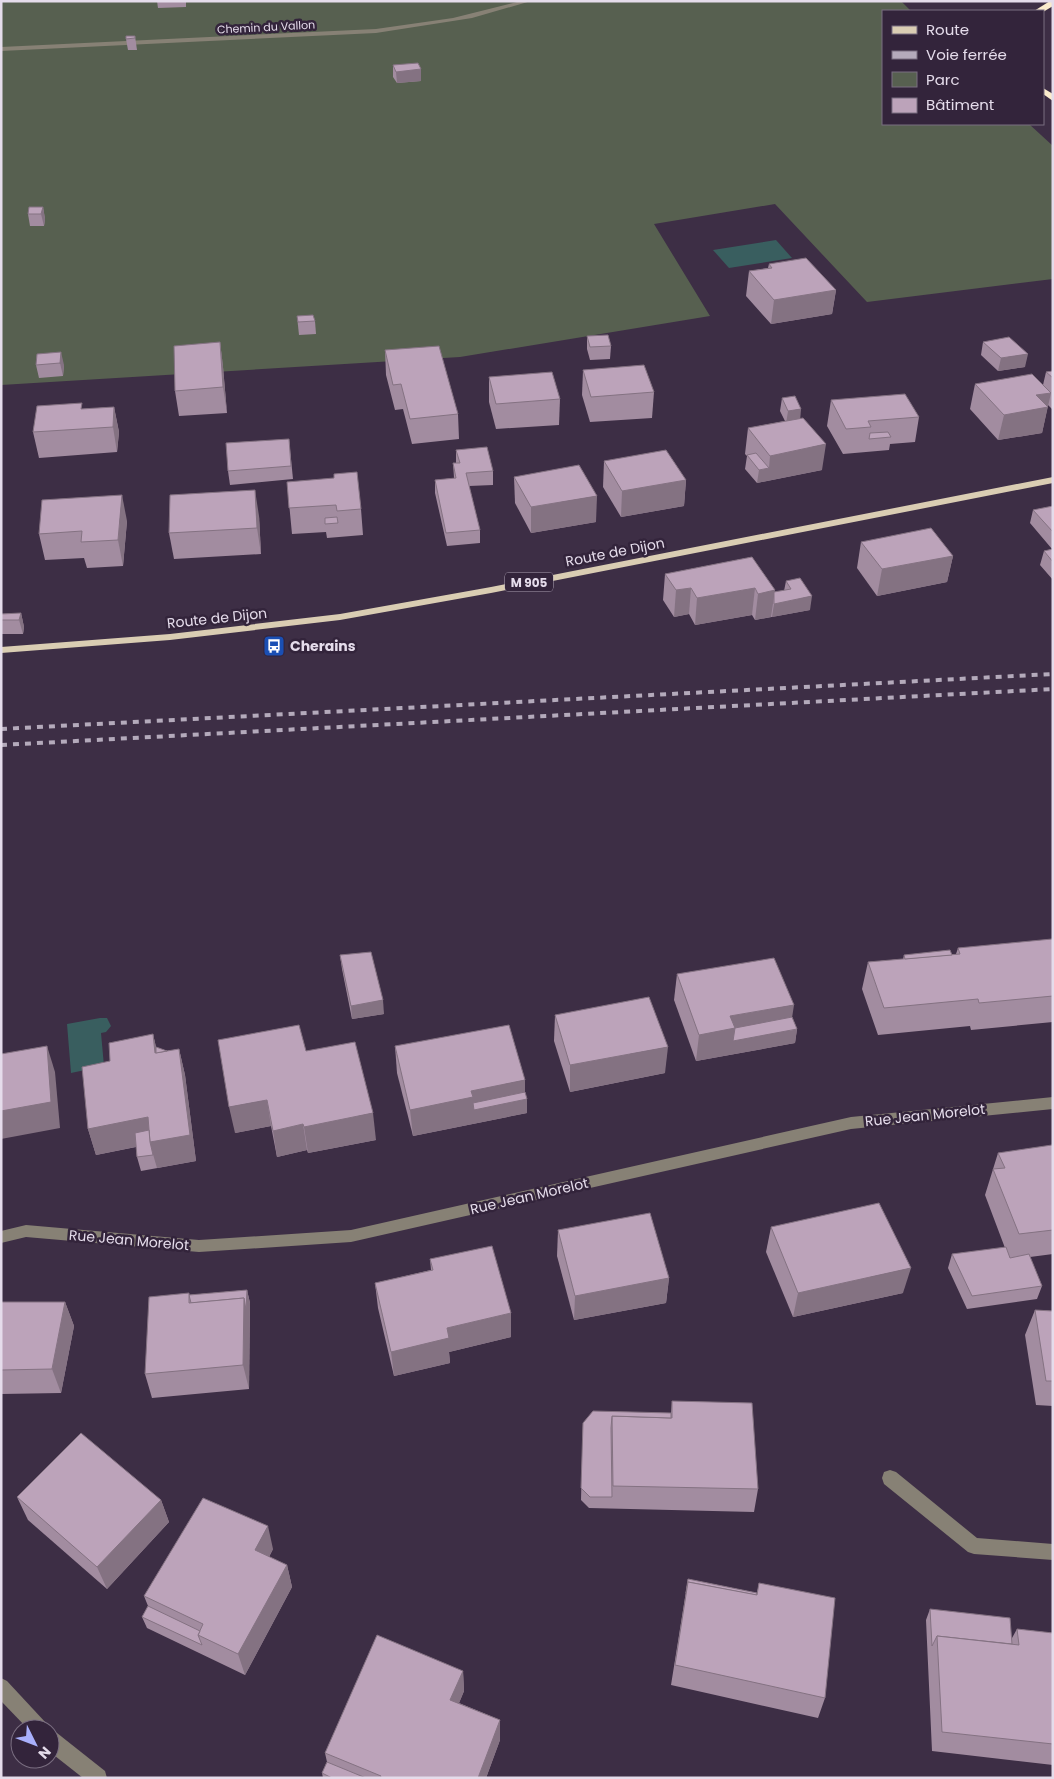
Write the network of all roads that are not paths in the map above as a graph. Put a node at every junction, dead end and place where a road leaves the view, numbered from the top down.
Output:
1 (528, 1) edge
2 (1053, 3) edge
3 (1040, 10) edge
4 (1, 49) edge
5 (1053, 480) edge
6 (1, 650) edge
7 (1053, 1103) edge
8 (1, 1237) edge
9 (890, 1478) dead end
10 (1053, 1552) edge
11 (1, 1687) edge
12 (31, 1719) edge
13 (60, 1748) edge
14 (98, 1778) edge

1 - 4 street, Chemin du Vallon
2 - 3 highway
5 - 6 main road, Route de Dijon / M 905
7 - 8 street, Rue Jean Morelot
9 - 10 street
11 - 12 street
13 - 14 street

